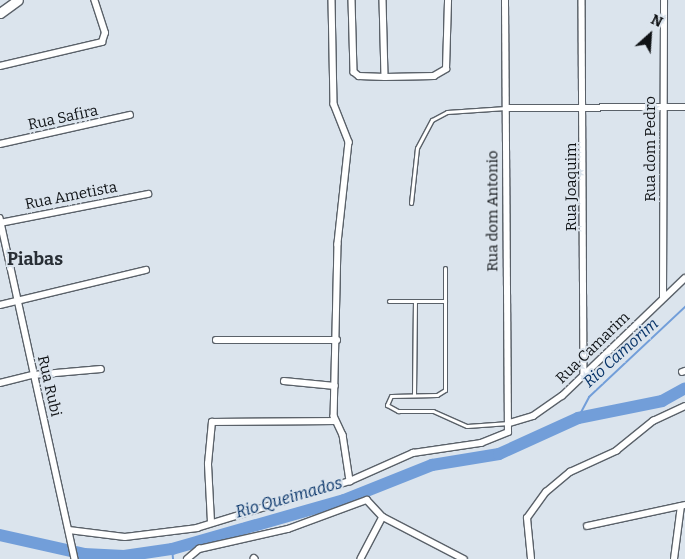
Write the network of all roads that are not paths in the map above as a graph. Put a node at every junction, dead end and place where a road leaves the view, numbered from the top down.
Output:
1 (18, 0) edge
2 (94, 0) edge
3 (332, 0) edge
4 (352, 0) edge
5 (383, 0) edge
6 (448, 0) edge
7 (505, 0) edge
8 (582, 0) edge
9 (664, 0) edge
10 (0, 13) edge
11 (0, 66) edge
12 (385, 77) junction
13 (685, 107) edge
14 (506, 108) junction
15 (585, 108) junction
16 (663, 108) junction
17 (130, 116) dead end
18 (0, 144) edge
19 (148, 194) dead end
20 (411, 203) dead end
21 (0, 222) edge
22 (445, 268) dead end
23 (146, 270) dead end
24 (685, 278) edge
25 (663, 297) junction
26 (19, 301) junction
27 (389, 301) dead end
28 (415, 301) junction
29 (446, 301) junction
30 (0, 305) edge
31 (216, 340) dead end
32 (337, 340) junction
33 (101, 369) dead end
34 (33, 375) junction
35 (584, 375) junction
36 (284, 381) dead end
37 (0, 384) edge
38 (335, 386) junction
39 (414, 395) junction
40 (685, 406) edge
41 (335, 421) junction
42 (510, 423) junction
43 (350, 481) junction
44 (683, 505) edge
45 (383, 517) junction
46 (211, 522) junction
47 (587, 526) dead end
48 (69, 530) junction
49 (74, 559) edge
50 (187, 559) edge
51 (361, 559) edge
52 (464, 559) edge
53 (531, 559) edge
54 (674, 559) edge

1 - 10 street
2 - 11 street
3 - 32 street
4 - 12 street
5 - 12 street
6 - 12 street
7 - 14 street, Rua dom Antonio
8 - 15 street, Rua Joaquim
9 - 16 street, Rua dom Pedro
13 - 16 street
14 - 15 street
14 - 20 lane
14 - 42 street, Rua dom Antonio
15 - 16 street
15 - 35 street, Rua Joaquim
16 - 25 street, Rua dom Pedro
17 - 18 street, Rua Safira
19 - 21 street, Rua Ametista
21 - 26 street, Rua Rubi
22 - 29 lane
23 - 26 street
24 - 25 street, Rua Camarim
25 - 35 street, Rua Camarim
26 - 30 street
26 - 34 street, Rua Rubi
27 - 28 lane
28 - 29 lane
28 - 39 lane
29 - 39 lane
31 - 32 street
32 - 38 street
33 - 34 street
34 - 37 street
34 - 48 street, Rua Rubi
35 - 42 street, Rua Camarim
36 - 38 street
38 - 41 street
39 - 42 lane
40 - 53 street
41 - 43 street
41 - 46 street
42 - 43 street
43 - 46 street
44 - 47 street
44 - 54 street
45 - 50 street
45 - 51 street
45 - 52 street
46 - 48 street
48 - 49 street, Rua Rubi

